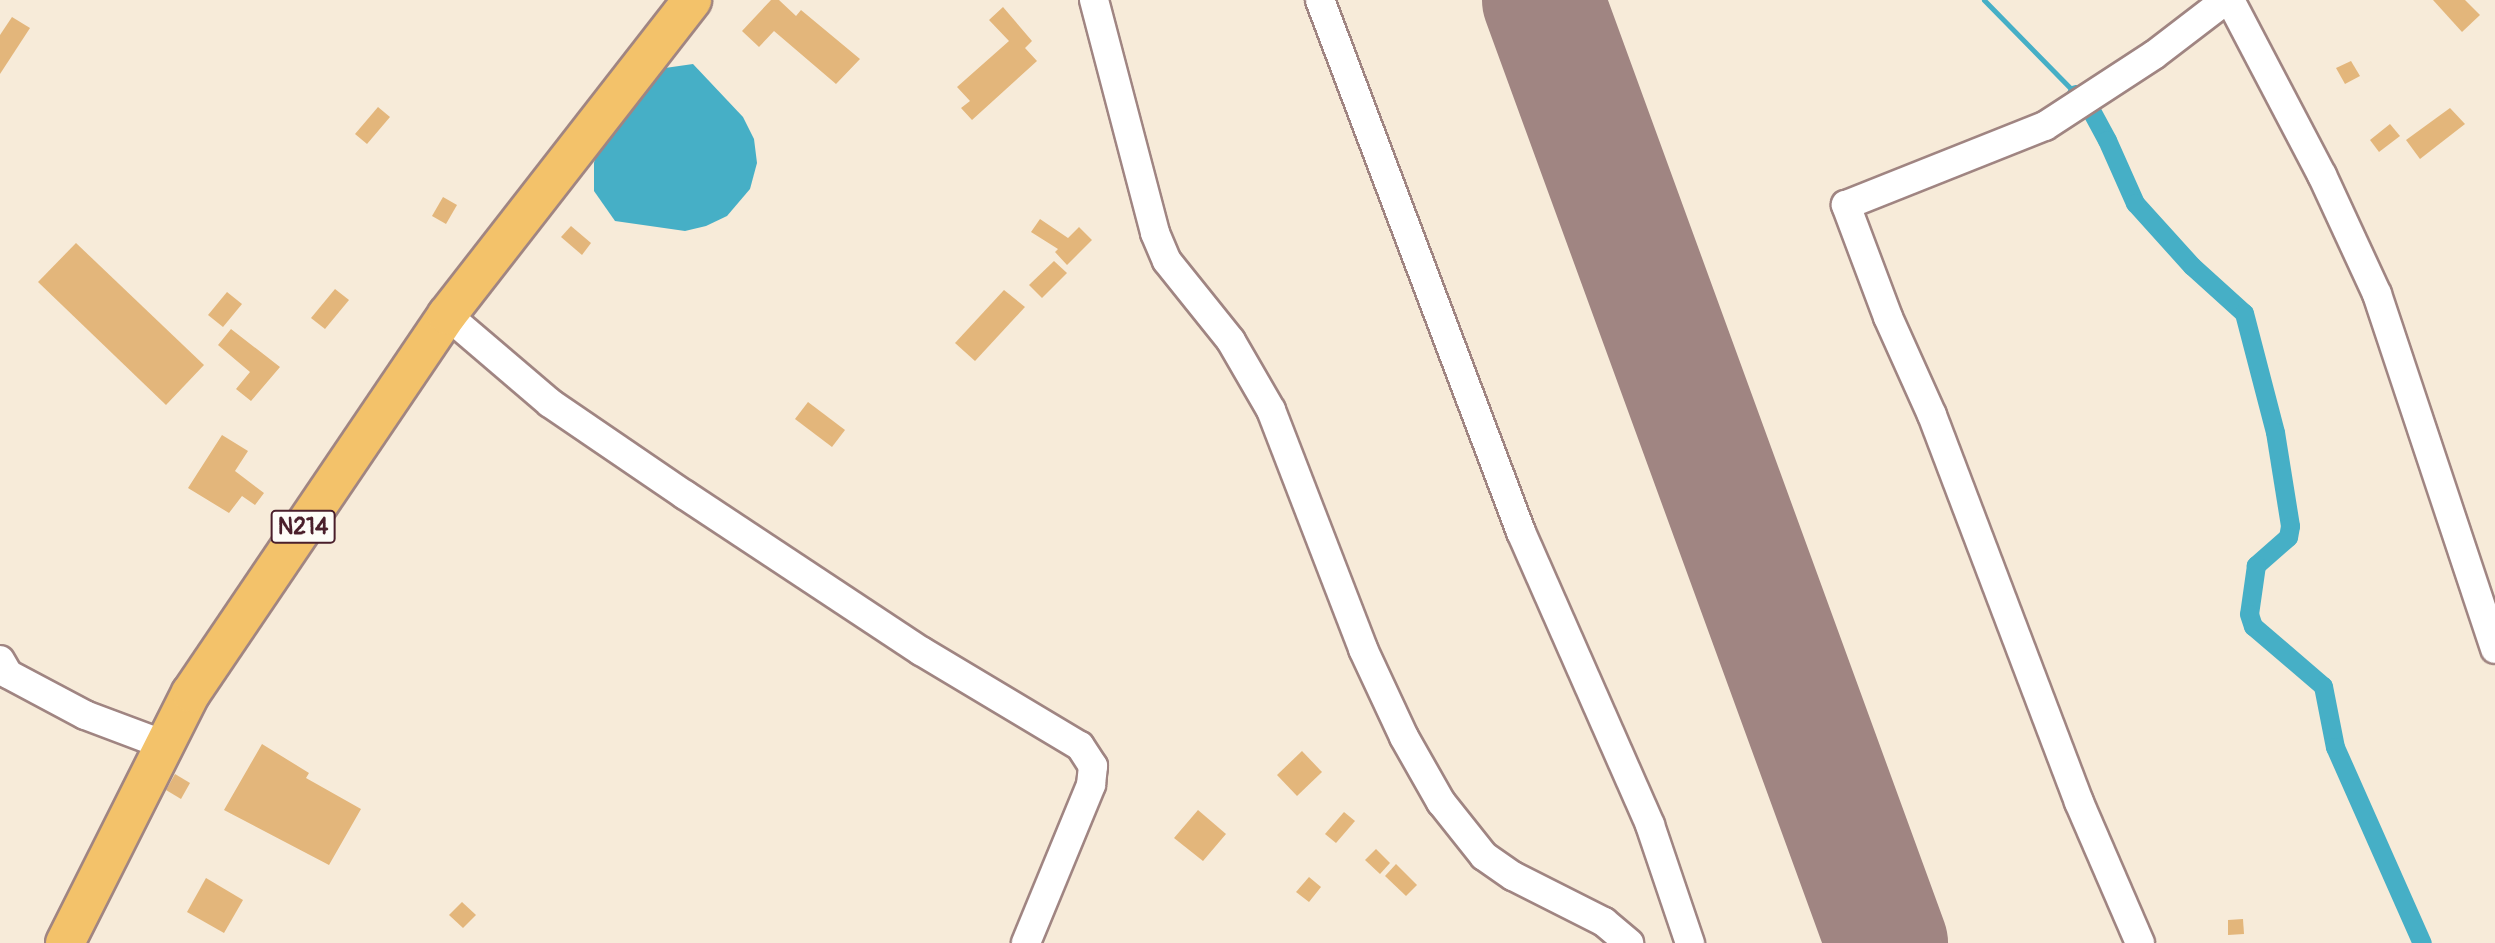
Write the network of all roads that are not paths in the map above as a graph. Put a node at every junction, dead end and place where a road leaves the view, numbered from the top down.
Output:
1 (692, 0) edge
2 (1094, 0) edge
3 (1320, 0) edge
4 (2228, 0) edge
5 (447, 315) junction
6 (2495, 649) edge
7 (0, 660) edge
8 (164, 745) junction
9 (65, 943) edge
10 (1026, 943) edge
11 (1629, 943) edge
12 (1690, 943) edge
13 (2140, 943) edge

1 - 5 highway, N214
2 - 11 street
3 - 12 street
4 - 6 street
4 - 13 street
5 - 8 highway, N214
5 - 10 street
7 - 8 street
8 - 9 highway, N214

